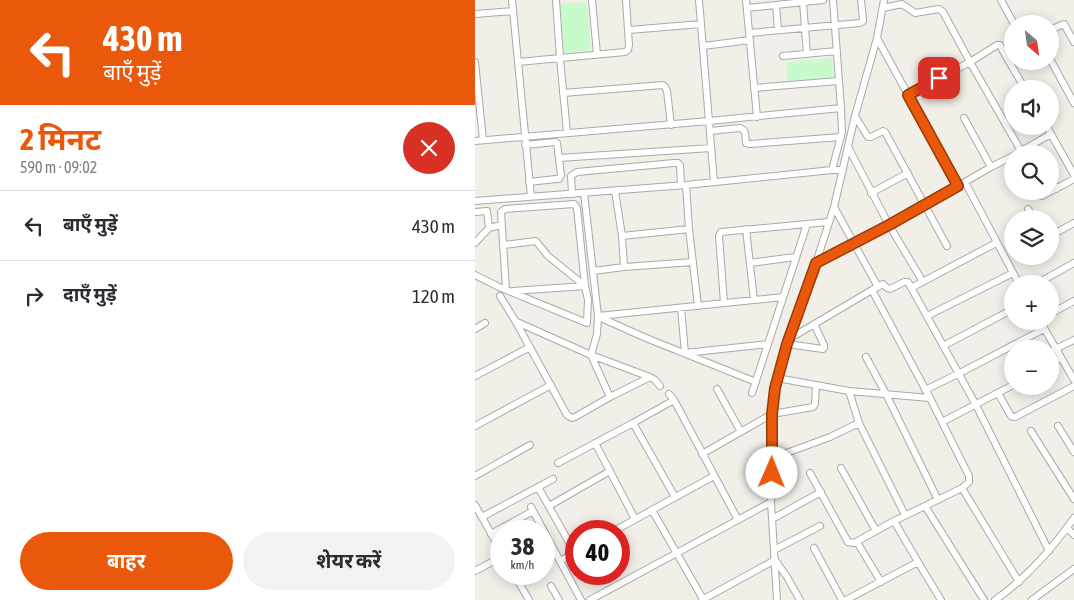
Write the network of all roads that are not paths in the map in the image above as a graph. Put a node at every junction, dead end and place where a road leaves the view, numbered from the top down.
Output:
1 (512, 0) edge
2 (556, 0) edge
3 (560, 0) edge
4 (592, 0) edge
5 (626, 0) edge
6 (699, 0) edge
7 (747, 0) edge
8 (823, 0) edge
9 (833, 0) edge
10 (861, 0) edge
11 (884, 0) edge
12 (1001, 0) edge
13 (803, 2) junction
14 (775, 5) junction
15 (747, 8) junction
16 (883, 8) junction
17 (513, 11) junction
18 (475, 14) edge
19 (1009, 15) edge
20 (701, 24) junction
21 (834, 25) junction
22 (1059, 26) edge
23 (805, 28) junction
24 (1071, 28) edge
25 (629, 30) junction
26 (779, 30) junction
27 (749, 36) junction
28 (877, 38) junction
29 (1074, 42) edge
30 (703, 46) junction
31 (1003, 50) joint
32 (837, 51) junction
33 (597, 54) junction
34 (807, 54) junction
35 (783, 56) dead end
36 (560, 58) junction
37 (475, 62) edge
38 (518, 62) junction
39 (970, 62) junction
40 (1056, 70) edge
41 (1020, 80) edge
42 (838, 81) junction
43 (755, 88) junction
44 (563, 93) junction
45 (908, 95) junction
46 (477, 100) edge
47 (1074, 103) edge
48 (841, 108) junction
49 (855, 116) junction
50 (757, 117) junction
51 (964, 118) dead end
52 (709, 121) junction
53 (671, 124) junction
54 (710, 131) junction
55 (567, 133) junction
56 (1049, 135) edge
57 (1052, 135) edge
58 (525, 137) junction
59 (841, 137) junction
60 (483, 140) junction
61 (475, 141) edge
62 (525, 145) junction
63 (1014, 145) edge
64 (1033, 145) edge
65 (711, 148) junction
66 (848, 148) junction
67 (559, 158) junction
68 (1004, 160) edge
69 (991, 167) junction
70 (832, 170) junction
71 (843, 170) junction
72 (908, 173) junction
73 (1074, 175) edge
74 (1074, 179) edge
75 (529, 182) junction
76 (714, 182) junction
77 (962, 184) junction
78 (684, 185) junction
79 (1059, 187) edge
80 (615, 191) junction
81 (584, 193) junction
82 (871, 193) junction
83 (572, 194) junction
84 (531, 196) junction
85 (475, 201) edge
86 (925, 204) junction
87 (834, 207) junction
88 (503, 210) junction
89 (487, 211) junction
90 (475, 212) edge
91 (828, 222) junction
92 (1074, 223) edge
93 (807, 224) junction
94 (501, 225) junction
95 (889, 225) junction
96 (489, 228) junction
97 (689, 229) junction
98 (746, 229) junction
99 (1059, 231) edge
100 (622, 236) junction
101 (853, 243) junction
102 (997, 243) junction
103 (475, 244) edge
104 (503, 245) junction
105 (947, 246) dead end
106 (1004, 256) edge
107 (795, 257) junction
108 (693, 262) junction
109 (750, 263) junction
110 (816, 263) junction
111 (1074, 264) edge
112 (1009, 265) edge
113 (624, 266) junction
114 (593, 271) junction
115 (1013, 273) joint
116 (475, 275) edge
117 (1053, 275) edge
118 (923, 282) junction
119 (595, 285) junction
120 (585, 286) junction
121 (911, 288) junction
122 (875, 289) junction
123 (509, 290) junction
124 (500, 296) dead end
125 (783, 297) junction
126 (754, 300) junction
127 (1074, 301) edge
128 (724, 303) junction
129 (698, 306) junction
130 (681, 308) junction
131 (1059, 309) edge
132 (1004, 314) edge
133 (598, 316) junction
134 (927, 316) junction
135 (516, 322) junction
136 (485, 323) dead end
137 (814, 324) junction
138 (475, 329) edge
139 (1042, 330) edge
140 (1074, 340) edge
141 (788, 341) junction
142 (768, 344) junction
143 (943, 346) junction
144 (530, 347) junction
145 (1059, 347) edge
146 (685, 353) junction
147 (591, 355) junction
148 (866, 357) dead end
149 (1060, 358) edge
150 (958, 374) junction
151 (475, 376) edge
152 (650, 377) junction
153 (777, 378) junction
154 (1074, 380) edge
155 (756, 382) junction
156 (551, 385) junction
157 (816, 385) junction
158 (659, 386) dead end
159 (1074, 386) edge
160 (717, 389) dead end
161 (849, 390) junction
162 (925, 390) junction
163 (1004, 390) edge
164 (752, 393) dead end
165 (998, 393) junction
166 (669, 394) dead end
167 (886, 394) junction
168 (610, 397) junction
169 (930, 398) junction
170 (674, 400) junction
171 (976, 405) junction
172 (772, 414) junction
173 (942, 422) junction
174 (633, 423) junction
175 (859, 423) junction
176 (475, 426) edge
177 (1058, 426) dead end
178 (1031, 431) dead end
179 (741, 432) junction
180 (595, 443) junction
181 (530, 445) dead end
182 (1074, 452) edge
183 (702, 454) junction
184 (773, 458) junction
185 (559, 463) dead end
186 (841, 468) dead end
187 (610, 471) junction
188 (810, 473) dead end
189 (475, 476) edge
190 (714, 476) junction
191 (553, 479) dead end
192 (538, 487) junction
193 (962, 488) junction
194 (821, 492) junction
195 (675, 498) junction
196 (1074, 499) edge
197 (938, 500) junction
198 (771, 502) junction
199 (475, 505) edge
200 (549, 506) junction
201 (925, 506) junction
202 (652, 510) junction
203 (905, 515) junction
204 (482, 517) junction
205 (1074, 518) edge
206 (635, 519) junction
207 (772, 519) junction
208 (514, 520) edge
209 (538, 520) edge
210 (738, 520) junction
211 (893, 521) junction
212 (630, 522) edge
213 (820, 526) dead end
214 (1067, 528) junction
215 (876, 531) junction
216 (490, 532) edge
217 (565, 533) edge
218 (1074, 535) edge
219 (857, 542) junction
220 (815, 548) dead end
221 (555, 550) edge
222 (774, 550) junction
223 (1049, 552) junction
224 (677, 554) junction
225 (565, 559) edge
226 (775, 560) junction
227 (561, 561) junction
228 (917, 562) junction
229 (490, 563) edge
230 (1074, 569) edge
231 (475, 571) edge
232 (881, 582) junction
233 (1019, 582) junction
234 (520, 585) edge
235 (551, 586) dead end
236 (939, 599) edge
237 (529, 600) edge
238 (559, 600) edge
239 (581, 600) edge
240 (590, 600) edge
241 (702, 600) edge
242 (777, 600) edge
243 (800, 600) edge
244 (842, 600) edge
245 (846, 600) edge
246 (983, 600) edge
247 (995, 600) edge
248 (1032, 600) edge

1 - 17 street
2 - 3 street
2 - 36 street
4 - 33 street
5 - 25 street
6 - 20 street
7 - 15 street
8 - 13 street
9 - 21 street
10 - 21 street
11 - 16 street
12 - 19 street
13 - 14 street
13 - 23 street
14 - 15 street
14 - 26 street
15 - 27 street
16 - 28 street
16 - 39 street
17 - 18 street
17 - 38 street
20 - 25 street
20 - 30 street
21 - 23 street
21 - 32 street
22 - 24 street
23 - 26 street
23 - 34 street
24 - 29 street
25 - 33 street
26 - 27 street
27 - 30 street
27 - 43 street
28 - 45 street
28 - 49 street
30 - 52 street
31 - 39 street
31 - 41 street
32 - 34 street
32 - 42 street
33 - 36 street
34 - 35 street
36 - 38 street
36 - 44 street
37 - 46 street
38 - 58 street
39 - 45 street
39 - 63 street
40 - 47 street
42 - 43 street
42 - 48 street
43 - 50 street
44 - 53 street
44 - 55 street
45 - 77 street
46 - 60 street
48 - 50 street
48 - 59 street
49 - 66 street
49 - 72 street
50 - 52 street
51 - 69 street
52 - 53 street
52 - 54 street
53 - 55 street
54 - 59 street
54 - 65 street
55 - 58 street
56 - 64 street
57 - 73 street
58 - 60 street
58 - 62 street
59 - 70 street
60 - 61 street
62 - 67 street
62 - 75 street
65 - 67 street
65 - 76 street
66 - 71 street
66 - 82 street
67 - 75 street
68 - 69 street
69 - 77 street
70 - 71 street
70 - 76 street
71 - 87 street
72 - 82 street
72 - 86 street
74 - 79 street
75 - 84 street
76 - 78 street
77 - 86 street
77 - 102 street
78 - 80 street
78 - 83 street
78 - 97 street
80 - 81 street
80 - 100 street
81 - 83 street
81 - 114 street
82 - 95 street
83 - 84 street
84 - 85 street
86 - 95 street
86 - 105 street
87 - 91 street
87 - 101 street
88 - 89 street
88 - 94 street
88 - 120 street
89 - 90 street
89 - 96 street
91 - 93 street
91 - 110 street
92 - 99 street
93 - 98 street
93 - 107 street
94 - 96 street
94 - 104 street
95 - 101 street
95 - 118 street
96 - 103 street
97 - 100 street
97 - 108 street
98 - 109 street
98 - 128 street
100 - 113 street
101 - 110 street
101 - 122 street
102 - 106 street
102 - 118 street
104 - 120 street
104 - 123 street
107 - 109 street
107 - 125 street
108 - 113 street
108 - 129 street
109 - 126 street
110 - 141 street
111 - 117 street
112 - 115 street
113 - 114 street
114 - 119 street
115 - 134 street
116 - 123 street
118 - 121 street
119 - 120 street
119 - 133 street
120 - 123 street
120 - 123 street
121 - 122 street
121 - 134 street
122 - 137 street
122 - 162 street
124 - 135 street
125 - 126 street
125 - 142 street
126 - 128 street
127 - 131 street
128 - 129 street
129 - 130 street
130 - 133 street
130 - 146 street
132 - 143 street
133 - 146 street
133 - 147 street
134 - 143 street
135 - 144 street
135 - 147 street
136 - 138 street
137 - 141 street
137 - 141 street
139 - 150 street
140 - 145 street
141 - 153 street
142 - 146 street
142 - 155 street
143 - 150 street
144 - 151 street
144 - 156 street
146 - 155 street
147 - 152 street
147 - 168 street
148 - 167 street
149 - 154 street
150 - 162 street
150 - 171 street
152 - 158 street
152 - 168 street
153 - 157 street
153 - 172 street
155 - 164 street
156 - 168 street
156 - 176 street
157 - 161 street
157 - 172 street
159 - 165 street
160 - 179 street
161 - 167 street
161 - 175 street
162 - 169 street
163 - 165 street
165 - 171 street
166 - 170 street
167 - 169 street
167 - 197 street
169 - 173 street
170 - 174 street
170 - 183 street
171 - 173 street
171 - 223 street
172 - 179 street
172 - 184 street
173 - 193 street
174 - 180 street
174 - 195 street
175 - 184 street
175 - 203 street
177 - 182 street
178 - 196 street
179 - 183 street
180 - 185 street
180 - 187 street
181 - 189 street
183 - 190 street
184 - 198 street
186 - 215 street
187 - 200 street
187 - 206 street
188 - 194 street
190 - 195 street
190 - 210 street
191 - 192 street
192 - 200 street
192 - 204 street
193 - 197 street
193 - 233 street
194 - 207 street
194 - 219 street
195 - 202 street
197 - 201 street
198 - 207 street
198 - 210 street
199 - 204 street
200 - 217 street
201 - 203 street
201 - 246 street
202 - 206 street
202 - 224 street
203 - 211 street
204 - 216 street
205 - 214 street
206 - 212 street
207 - 222 street
208 - 209 street
210 - 224 street
211 - 215 street
211 - 228 street
213 - 222 street
214 - 218 street
214 - 223 street
215 - 219 street
219 - 232 street
220 - 244 street
221 - 227 street
222 - 226 street
223 - 233 street
224 - 240 street
224 - 241 street
225 - 227 street
226 - 241 street
226 - 242 street
226 - 243 street
227 - 239 street
228 - 232 street
228 - 236 street
229 - 231 street
230 - 248 street
232 - 245 street
233 - 247 street
234 - 237 street
235 - 238 street

